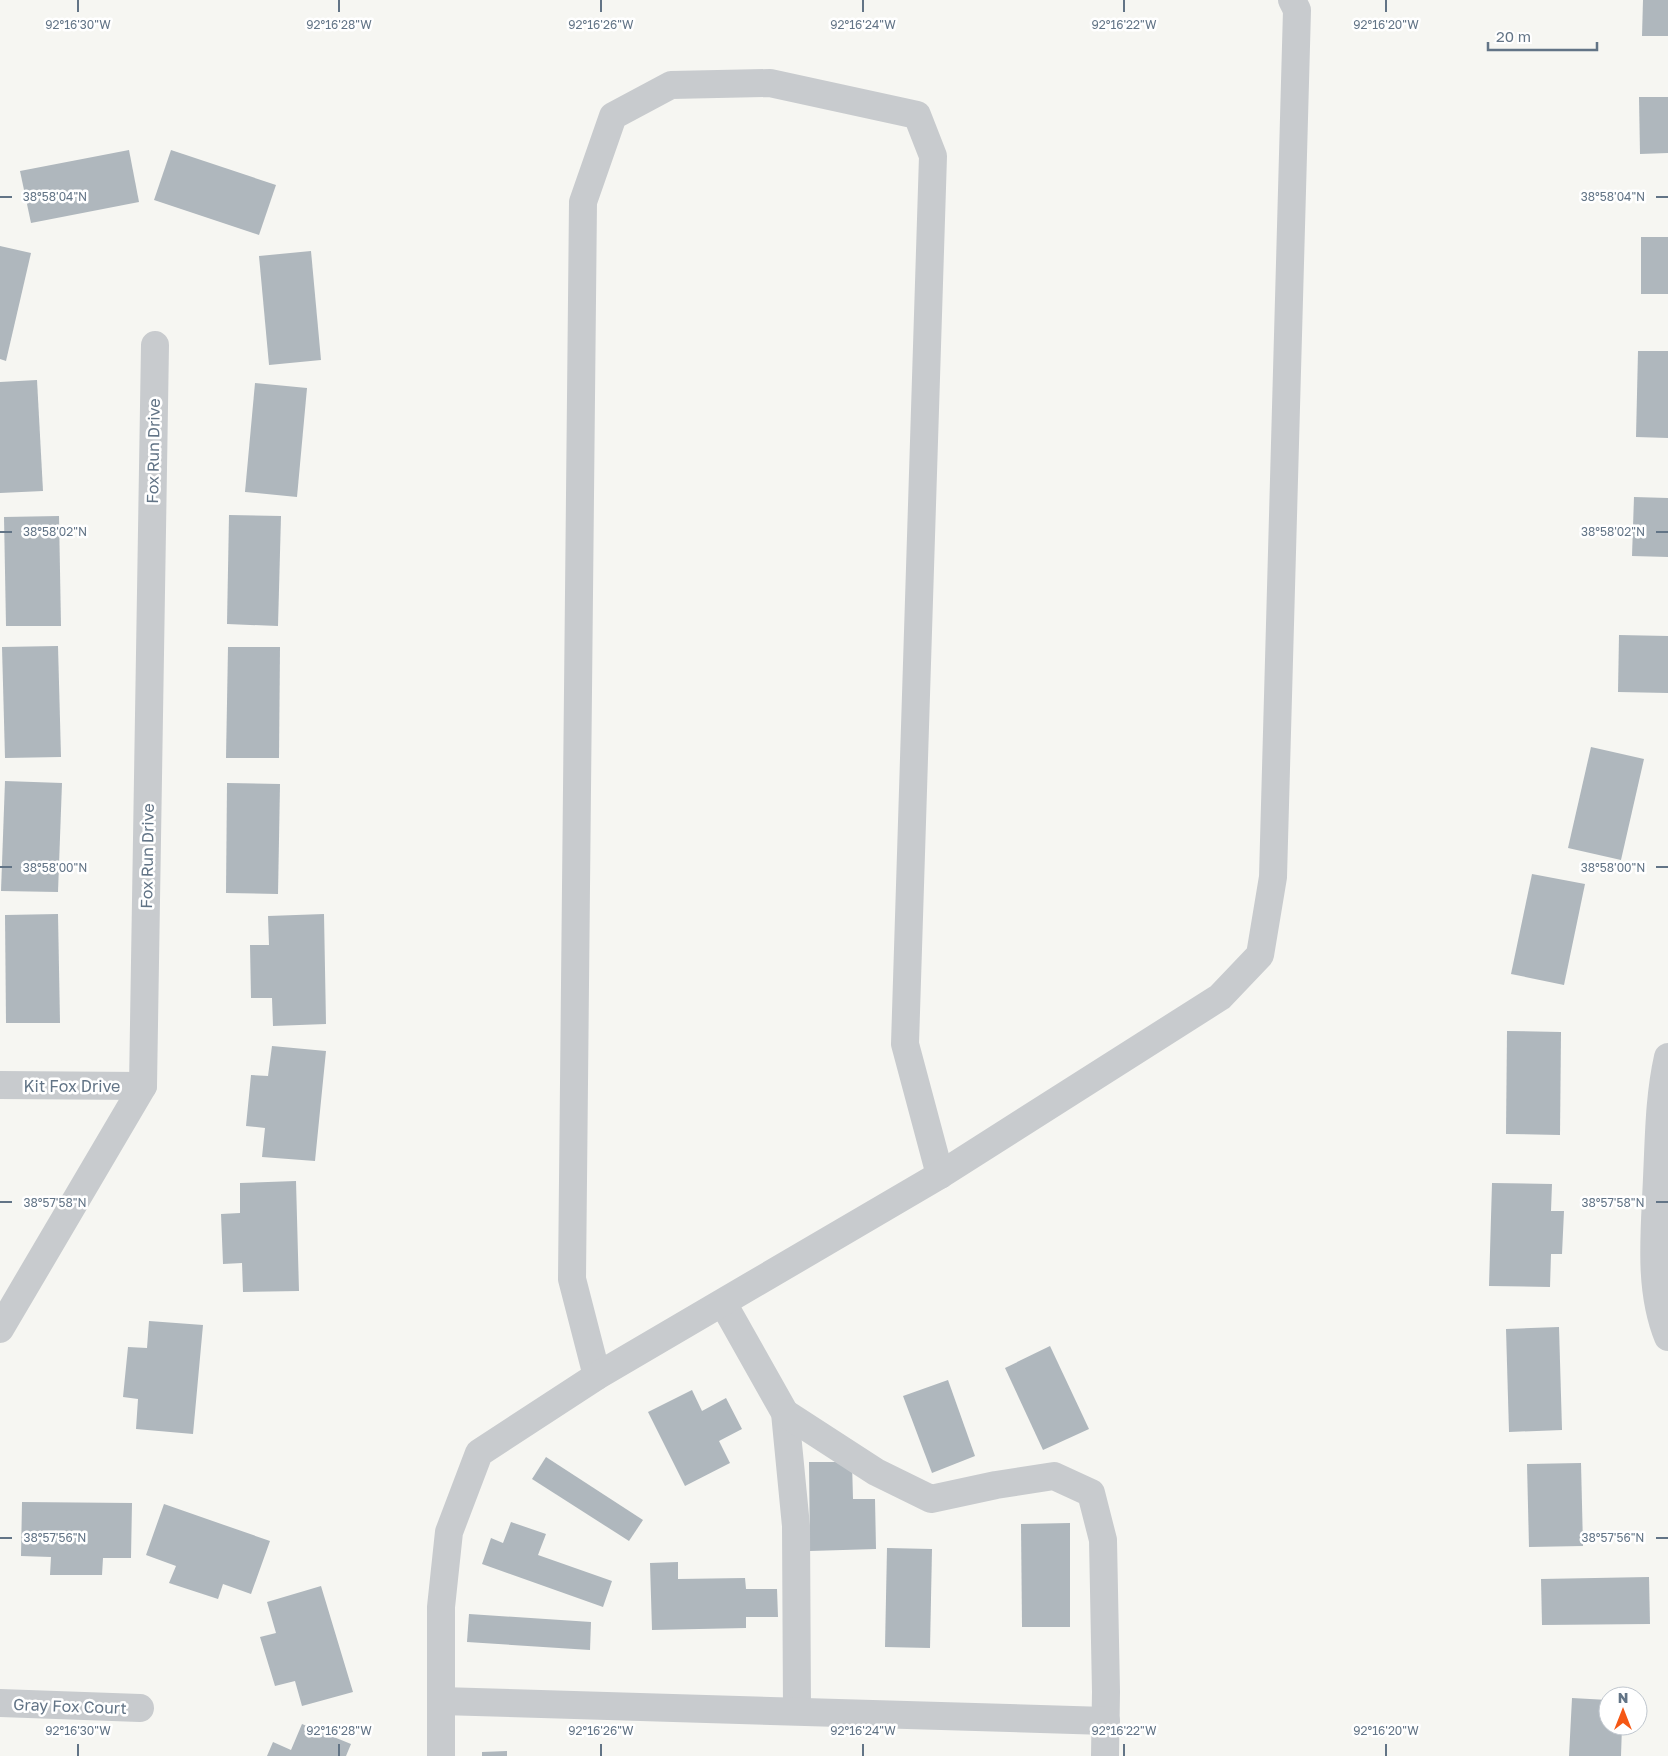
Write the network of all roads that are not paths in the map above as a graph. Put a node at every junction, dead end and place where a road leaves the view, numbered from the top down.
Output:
1 (1292, 0) edge
2 (155, 344) dead end
3 (1668, 1057) edge
4 (0, 1085) edge
5 (143, 1086) junction
6 (940, 1175) junction
7 (723, 1303) junction
8 (0, 1329) edge
9 (1668, 1337) edge
10 (597, 1376) junction
11 (785, 1413) junction
12 (441, 1701) junction
13 (0, 1703) edge
14 (140, 1708) dead end
15 (797, 1710) junction
16 (1106, 1721) junction
17 (441, 1756) edge
18 (1105, 1756) edge

1 - 6 street
2 - 5 street, Fox Run Drive
3 - 9 street
4 - 5 street, Kit Fox Drive
5 - 8 street, Fox Run Drive
6 - 7 street
6 - 10 street
7 - 10 street
7 - 11 street
10 - 12 street
11 - 15 street
11 - 16 street
12 - 15 street
12 - 17 street
13 - 14 street, Gray Fox Court
15 - 16 street
16 - 18 street

